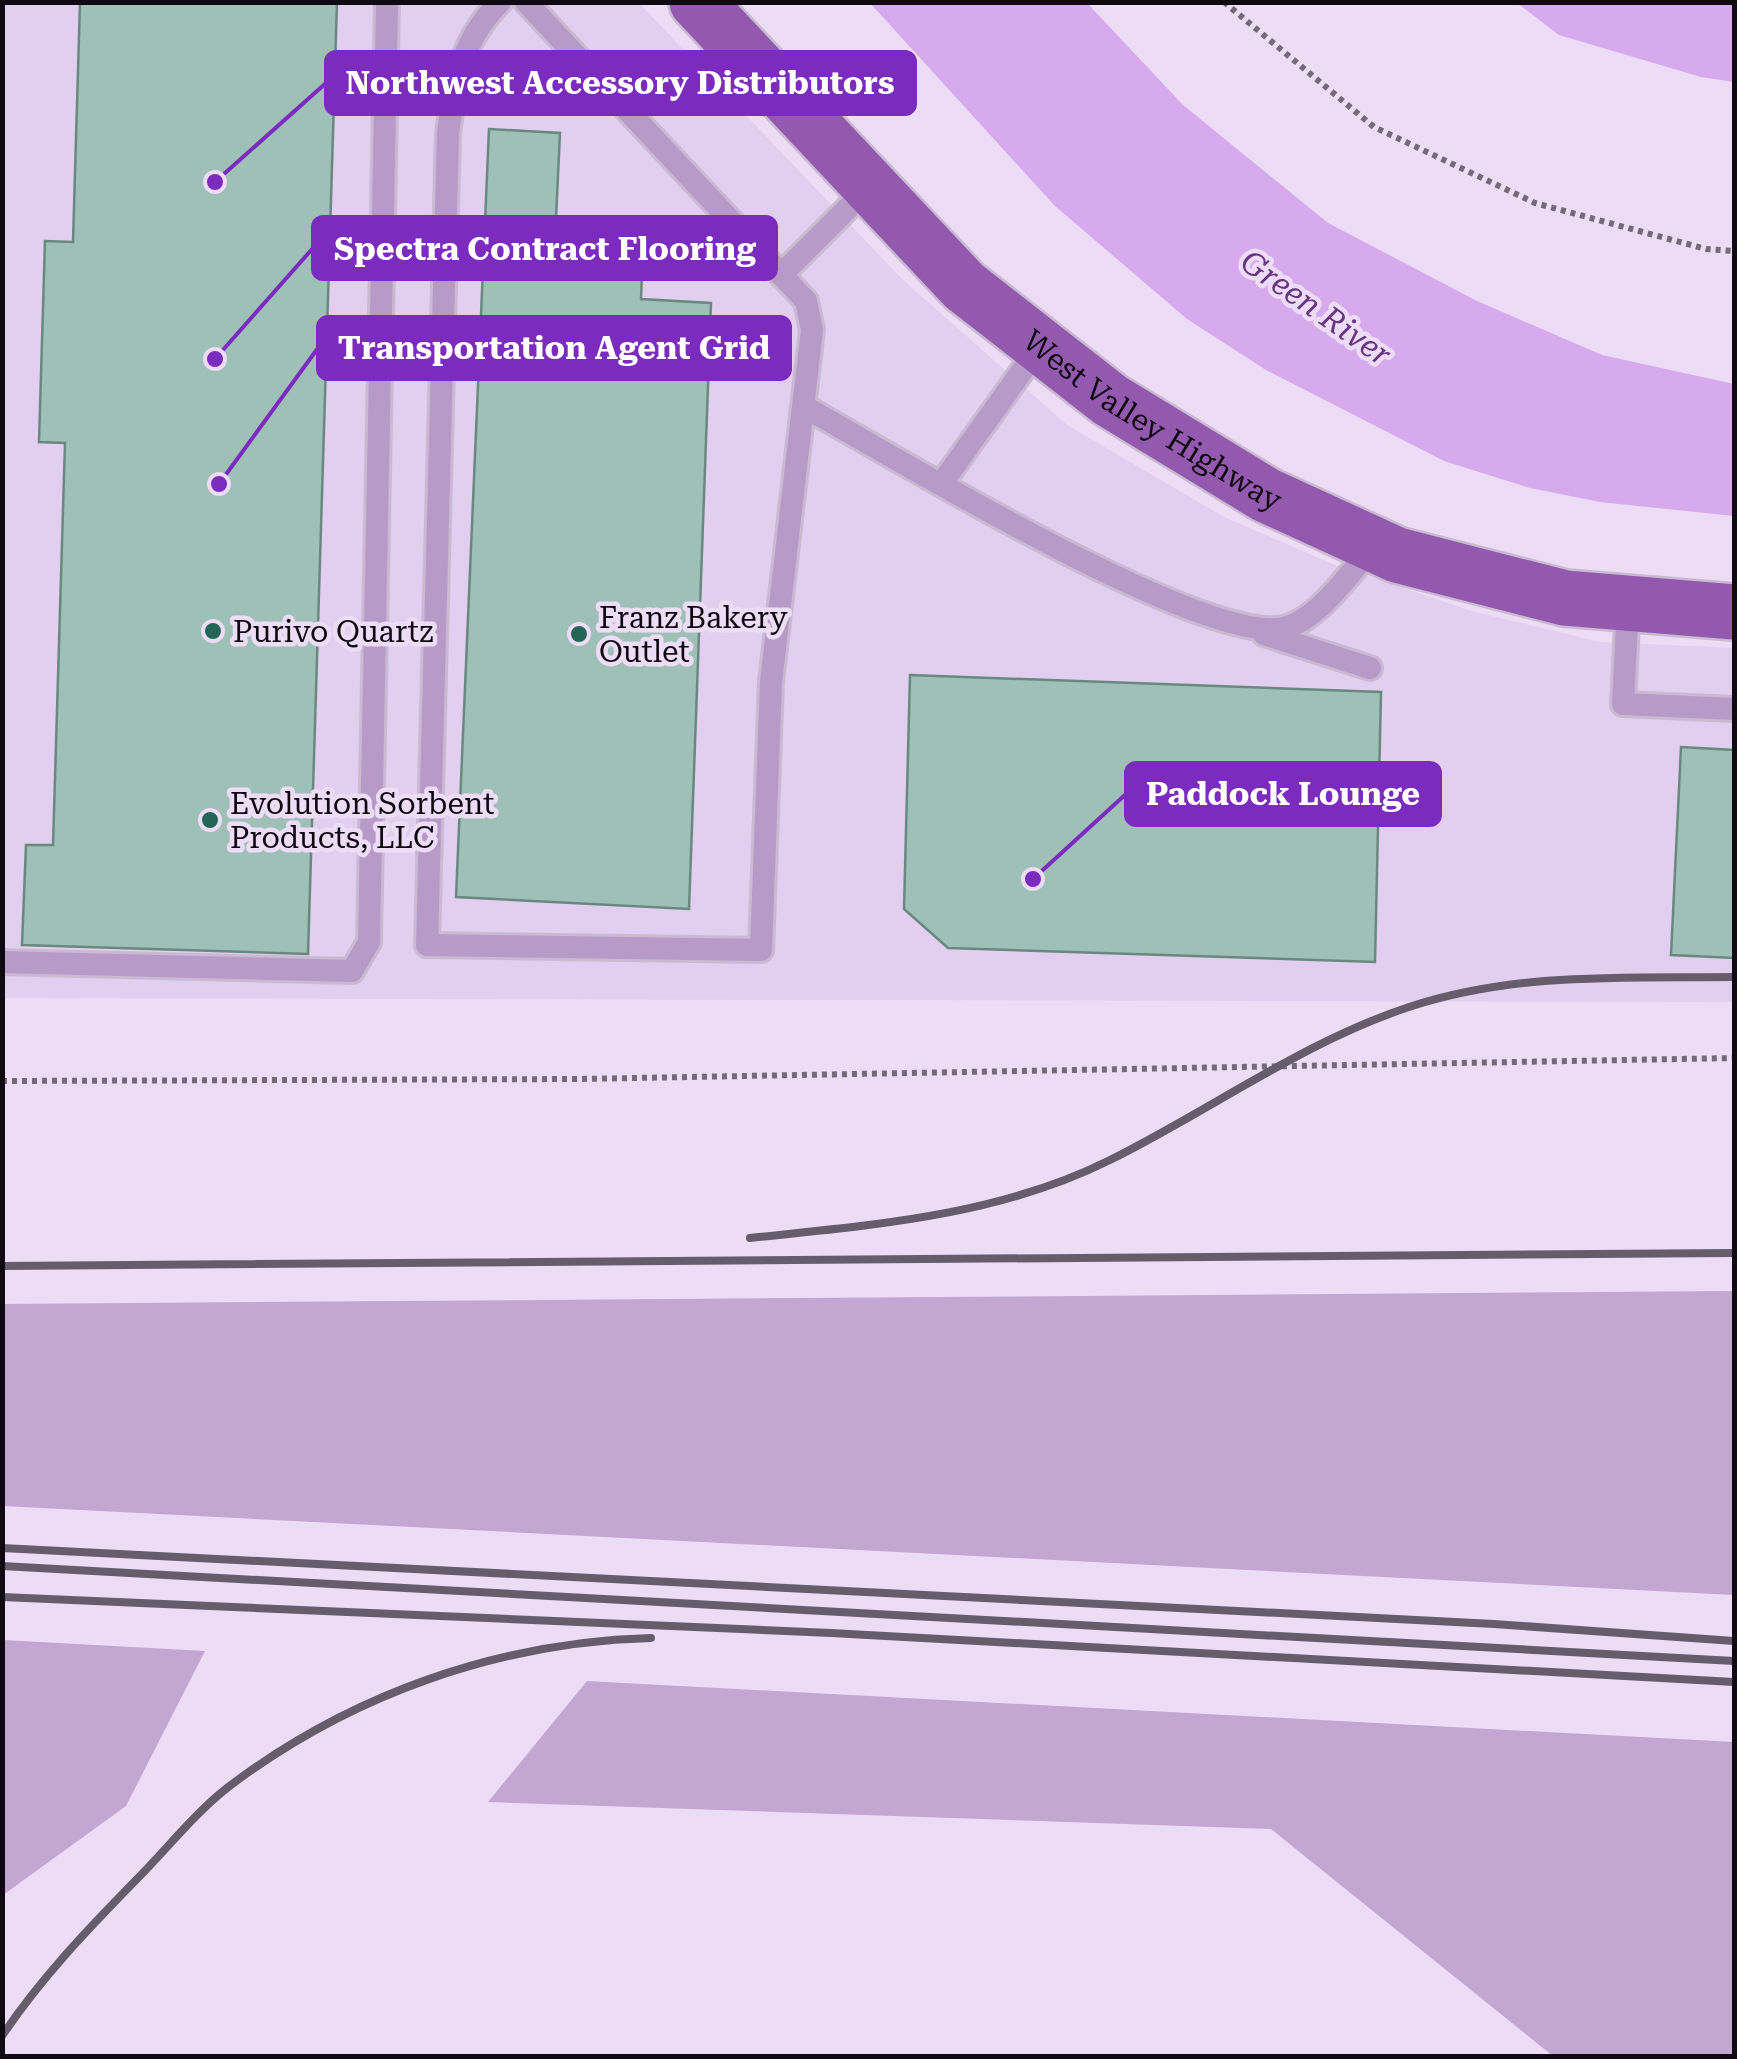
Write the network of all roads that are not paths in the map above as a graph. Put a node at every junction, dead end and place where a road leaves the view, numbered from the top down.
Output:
1 (387, 2) edge
2 (500, 2) edge
3 (526, 2) edge
4 (697, 2) edge
5 (870, 186) junction
6 (782, 275) junction
7 (1040, 346) junction
8 (803, 406) junction
9 (942, 483) junction
10 (1376, 545) junction
11 (1628, 603) junction
12 (1734, 612) edge
13 (1242, 626) junction
14 (1370, 668) dead end
15 (1734, 709) edge
16 (2, 962) edge

1 - 16 lane
2 - 8 lane
3 - 6 lane
4 - 5 main road, West Valley Highway
5 - 6 lane
5 - 7 main road, West Valley Highway
6 - 8 lane
7 - 9 lane
7 - 10 main road, West Valley Highway
8 - 9 lane
9 - 13 lane
10 - 11 main road, West Valley Highway
10 - 13 lane
11 - 12 main road, West Valley Highway
11 - 15 lane
13 - 14 lane

